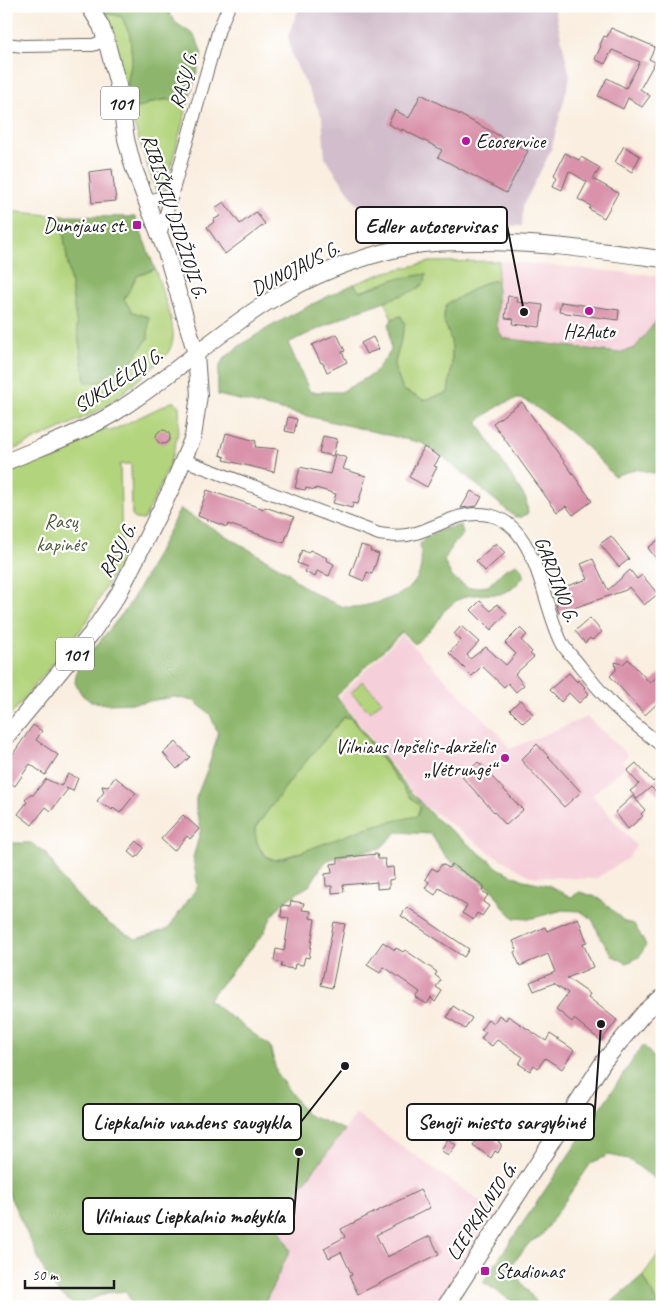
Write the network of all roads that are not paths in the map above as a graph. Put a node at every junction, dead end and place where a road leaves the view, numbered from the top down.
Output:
1 (89, 6) edge
2 (229, 6) edge
3 (106, 40) junction
4 (6, 44) edge
5 (172, 196) junction
6 (147, 202) junction
7 (160, 235) junction
8 (662, 259) edge
9 (196, 354) junction
10 (184, 460) junction
11 (6, 462) edge
12 (6, 736) edge
13 (662, 746) edge
14 (662, 997) edge
15 (444, 1307) edge

1 - 3 main road, RIBIŠKIŲ DIDŽIOJI G. / 101
2 - 5 street, RASŲ G.
3 - 4 street
3 - 6 main road, RIBIŠKIŲ DIDŽIOJI G. / 101
5 - 6 street
5 - 7 street, RASŲ G.
6 - 7 main road, RIBIŠKIŲ DIDŽIOJI G. / 101
7 - 9 main road, RIBIŠKIŲ DIDŽIOJI G. / 101
8 - 9 main road, DUNOJAUS G.
9 - 10 main road, RASŲ G. / 101
9 - 11 main road, SUKILĖLIŲ G.
10 - 12 main road, RASŲ G. / 101
10 - 13 street, GARDINO G.
14 - 15 main road, LIEPKALNIO G.

